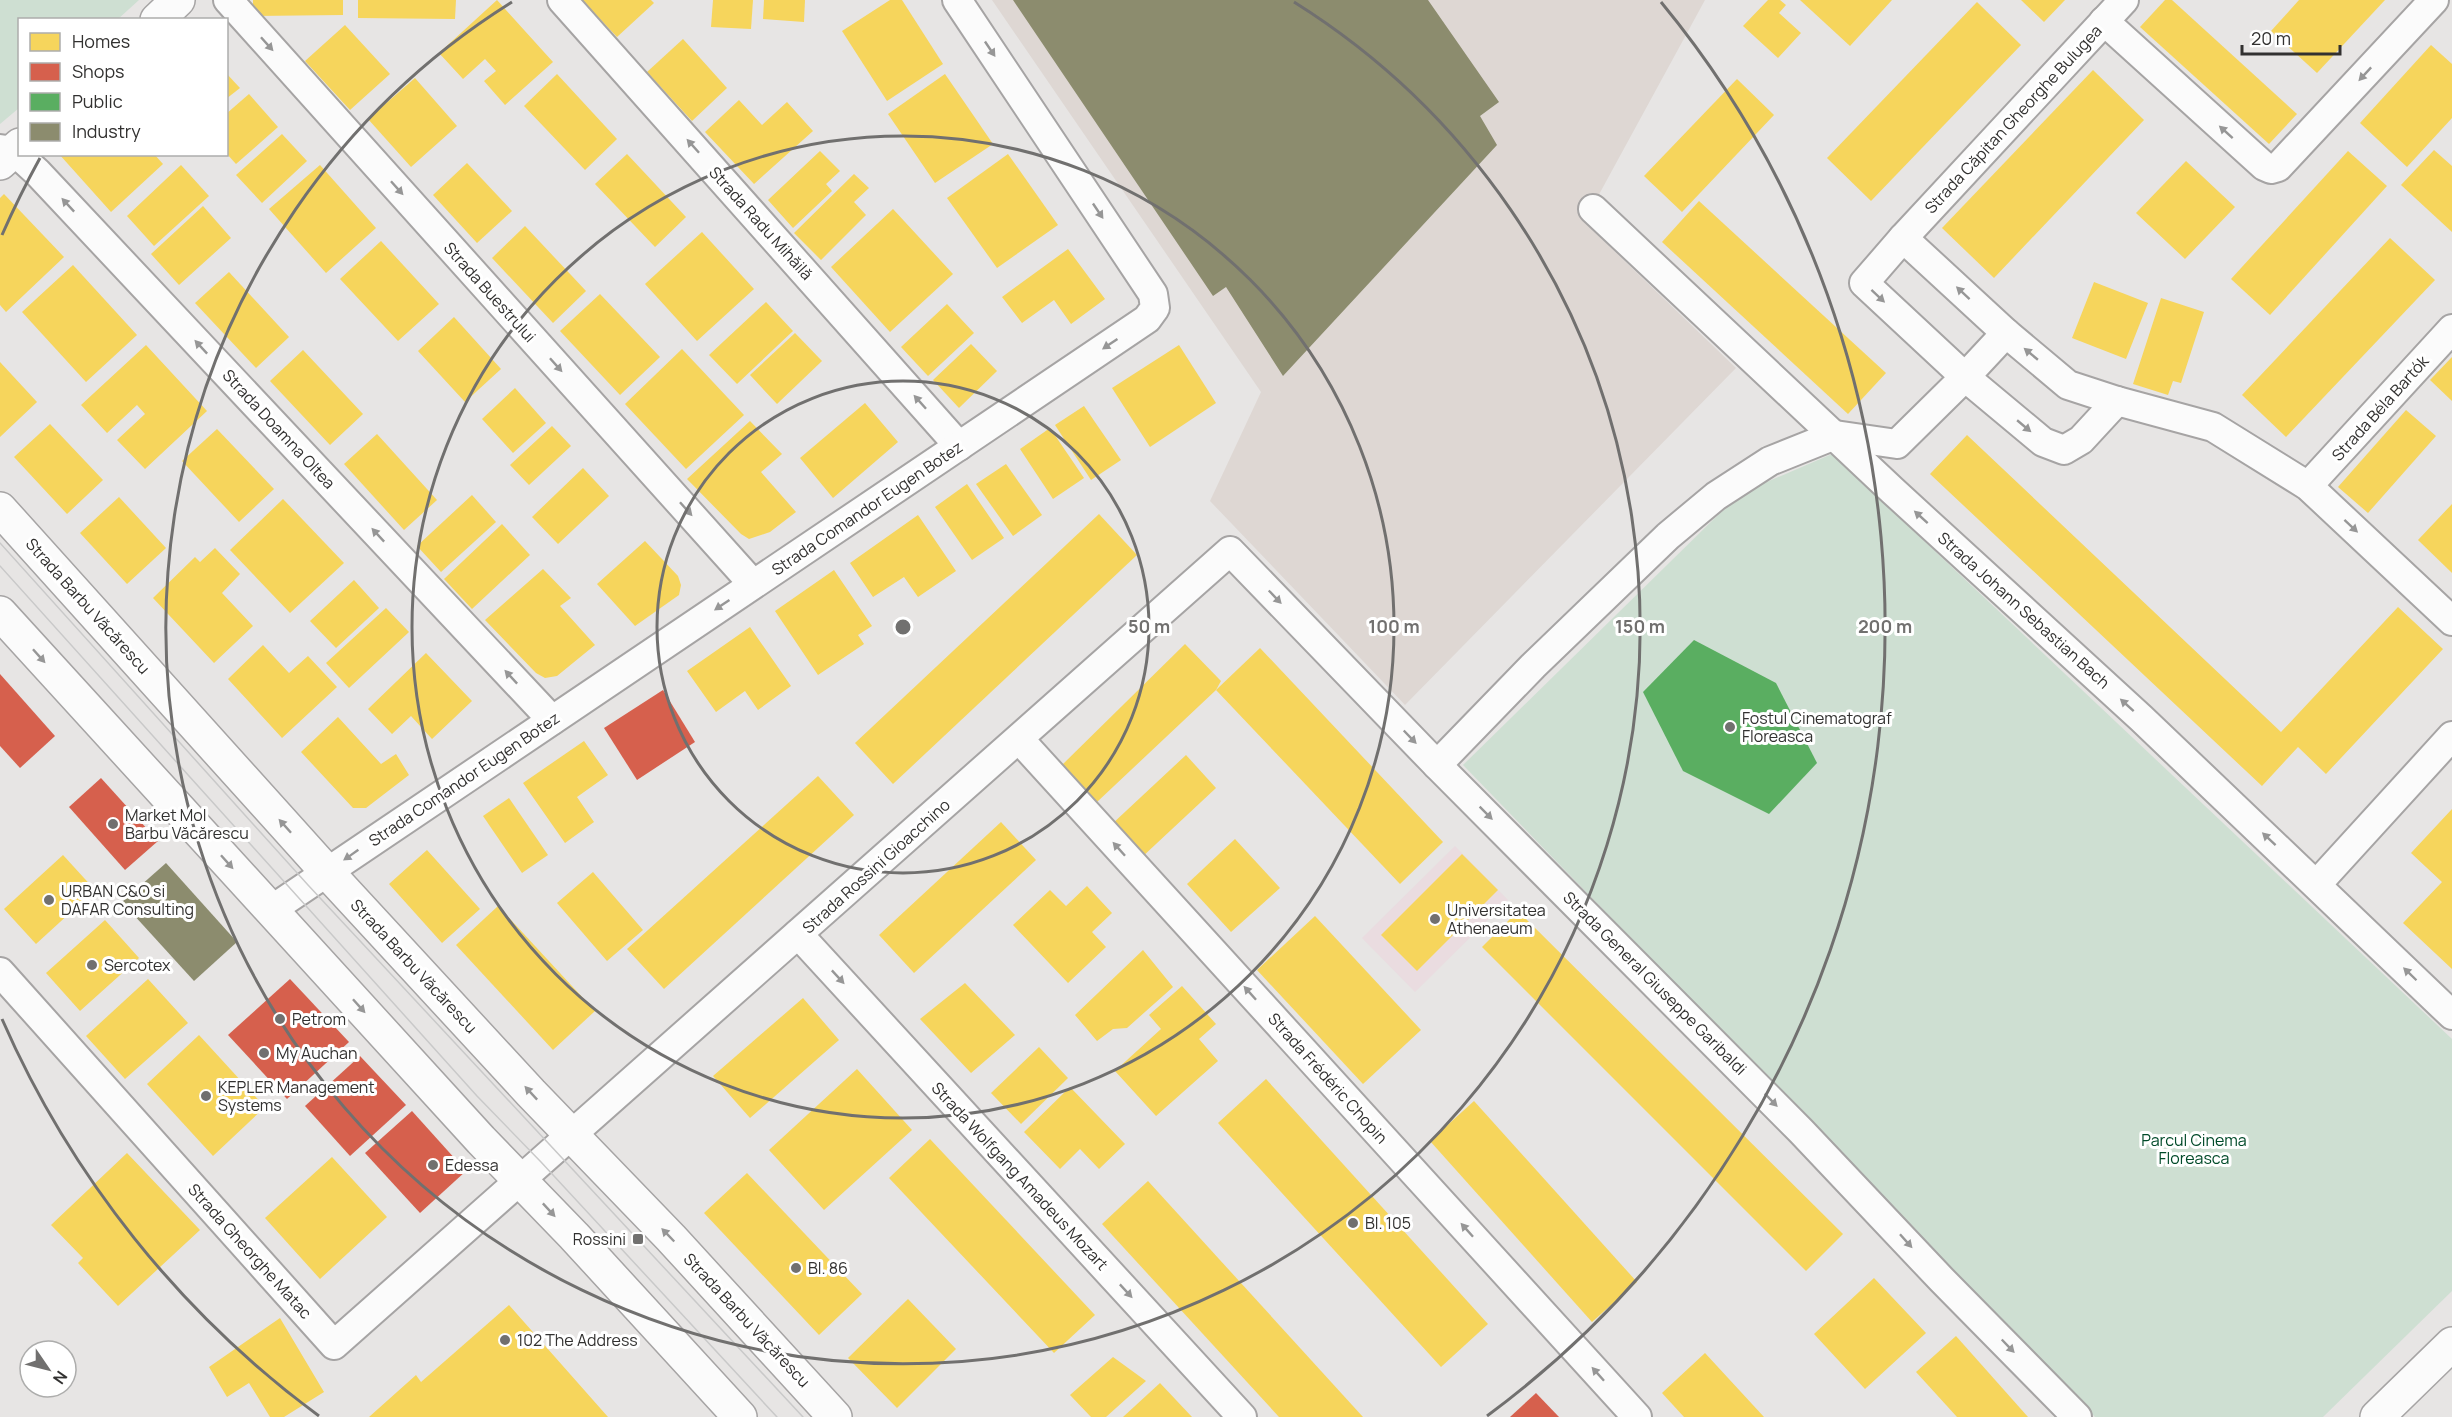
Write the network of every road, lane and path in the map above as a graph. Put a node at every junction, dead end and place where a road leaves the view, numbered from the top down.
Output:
1 (178, 0) edge
2 (228, 0) edge
3 (562, 0) edge
4 (957, 0) edge
5 (2124, 0) edge
6 (2434, 0) edge
7 (159, 18) edge
8 (2104, 21) junction
9 (8, 152) edge
10 (1593, 208) dead end
11 (1903, 238) junction
12 (2452, 329) edge
13 (2006, 333) junction
14 (1965, 377) junction
15 (2117, 401) junction
16 (1835, 435) junction
17 (958, 446) junction
18 (2308, 486) junction
19 (0, 509) edge
20 (1230, 551) joint
21 (753, 584) junction
22 (0, 613) edge
23 (2452, 621) edge
24 (552, 720) junction
25 (2452, 736) edge
26 (1019, 739) junction
27 (1437, 765) junction
28 (327, 872) junction
29 (2317, 884) junction
30 (271, 910) junction
31 (798, 934) junction
32 (0, 972) edge
33 (2452, 1015) edge
34 (572, 1136) junction
35 (521, 1179) junction
36 (2452, 1344) edge
37 (740, 1417) edge
38 (835, 1417) edge
39 (1242, 1417) edge
40 (1638, 1417) edge
41 (2078, 1417) edge
42 (2377, 1417) edge

1 - 7 main road
2 -> 21 street, Strada Buestrului
17 -> 3 street, Strada Radu Mihăilă
4 -> 17 street, Strada Comandor Eugen Botez
5 - 8 street, Strada Căpitan Gheorghe Bulugea
6 -> 8 street
8 - 11 street, Strada Căpitan Gheorghe Bulugea
24 -> 9 street, Strada Doamna Oltea
10 - 16 street, Strada Johann Sebastian Bach
13 -> 11 street
11 -> 14 street, Strada Căpitan Gheorghe Bulugea
12 - 18 street, Strada Béla Bartók
13 - 14 street
15 -> 13 street
14 -> 15 street, Strada Căpitan Gheorghe Bulugea
14 - 16 street
15 - 18 street
16 - 27 street
29 -> 16 street, Strada Johann Sebastian Bach
17 - 21 street, Strada Comandor Eugen Botez
18 -> 23 street
28 -> 19 main road, Strada Barbu Văcărescu
20 - 26 street, Strada Rossini Gioacchino
20 -> 27 street, Strada General Giuseppe Garibaldi
21 -> 24 street, Strada Comandor Eugen Botez
22 -> 30 main road
24 -> 28 street, Strada Comandor Eugen Botez
25 - 29 street
26 - 31 street, Strada Rossini Gioacchino
40 -> 26 street, Strada Frédéric Chopin
27 -> 41 street, Strada General Giuseppe Garibaldi
28 - 30 street, Strada Comandor Eugen Botez
34 -> 28 main road, Strada Barbu Văcărescu
33 -> 29 street, Strada Johann Sebastian Bach
30 -> 35 main road
31 - 34 street, Strada Rossini Gioacchino
31 -> 39 street, Strada Wolfgang Amadeus Mozart
32 - 35 street, Strada Gheorghe Matac
34 - 35 street, Strada Rossini Gioacchino
38 -> 34 main road, Strada Barbu Văcărescu
35 -> 37 main road
36 - 42 main road

